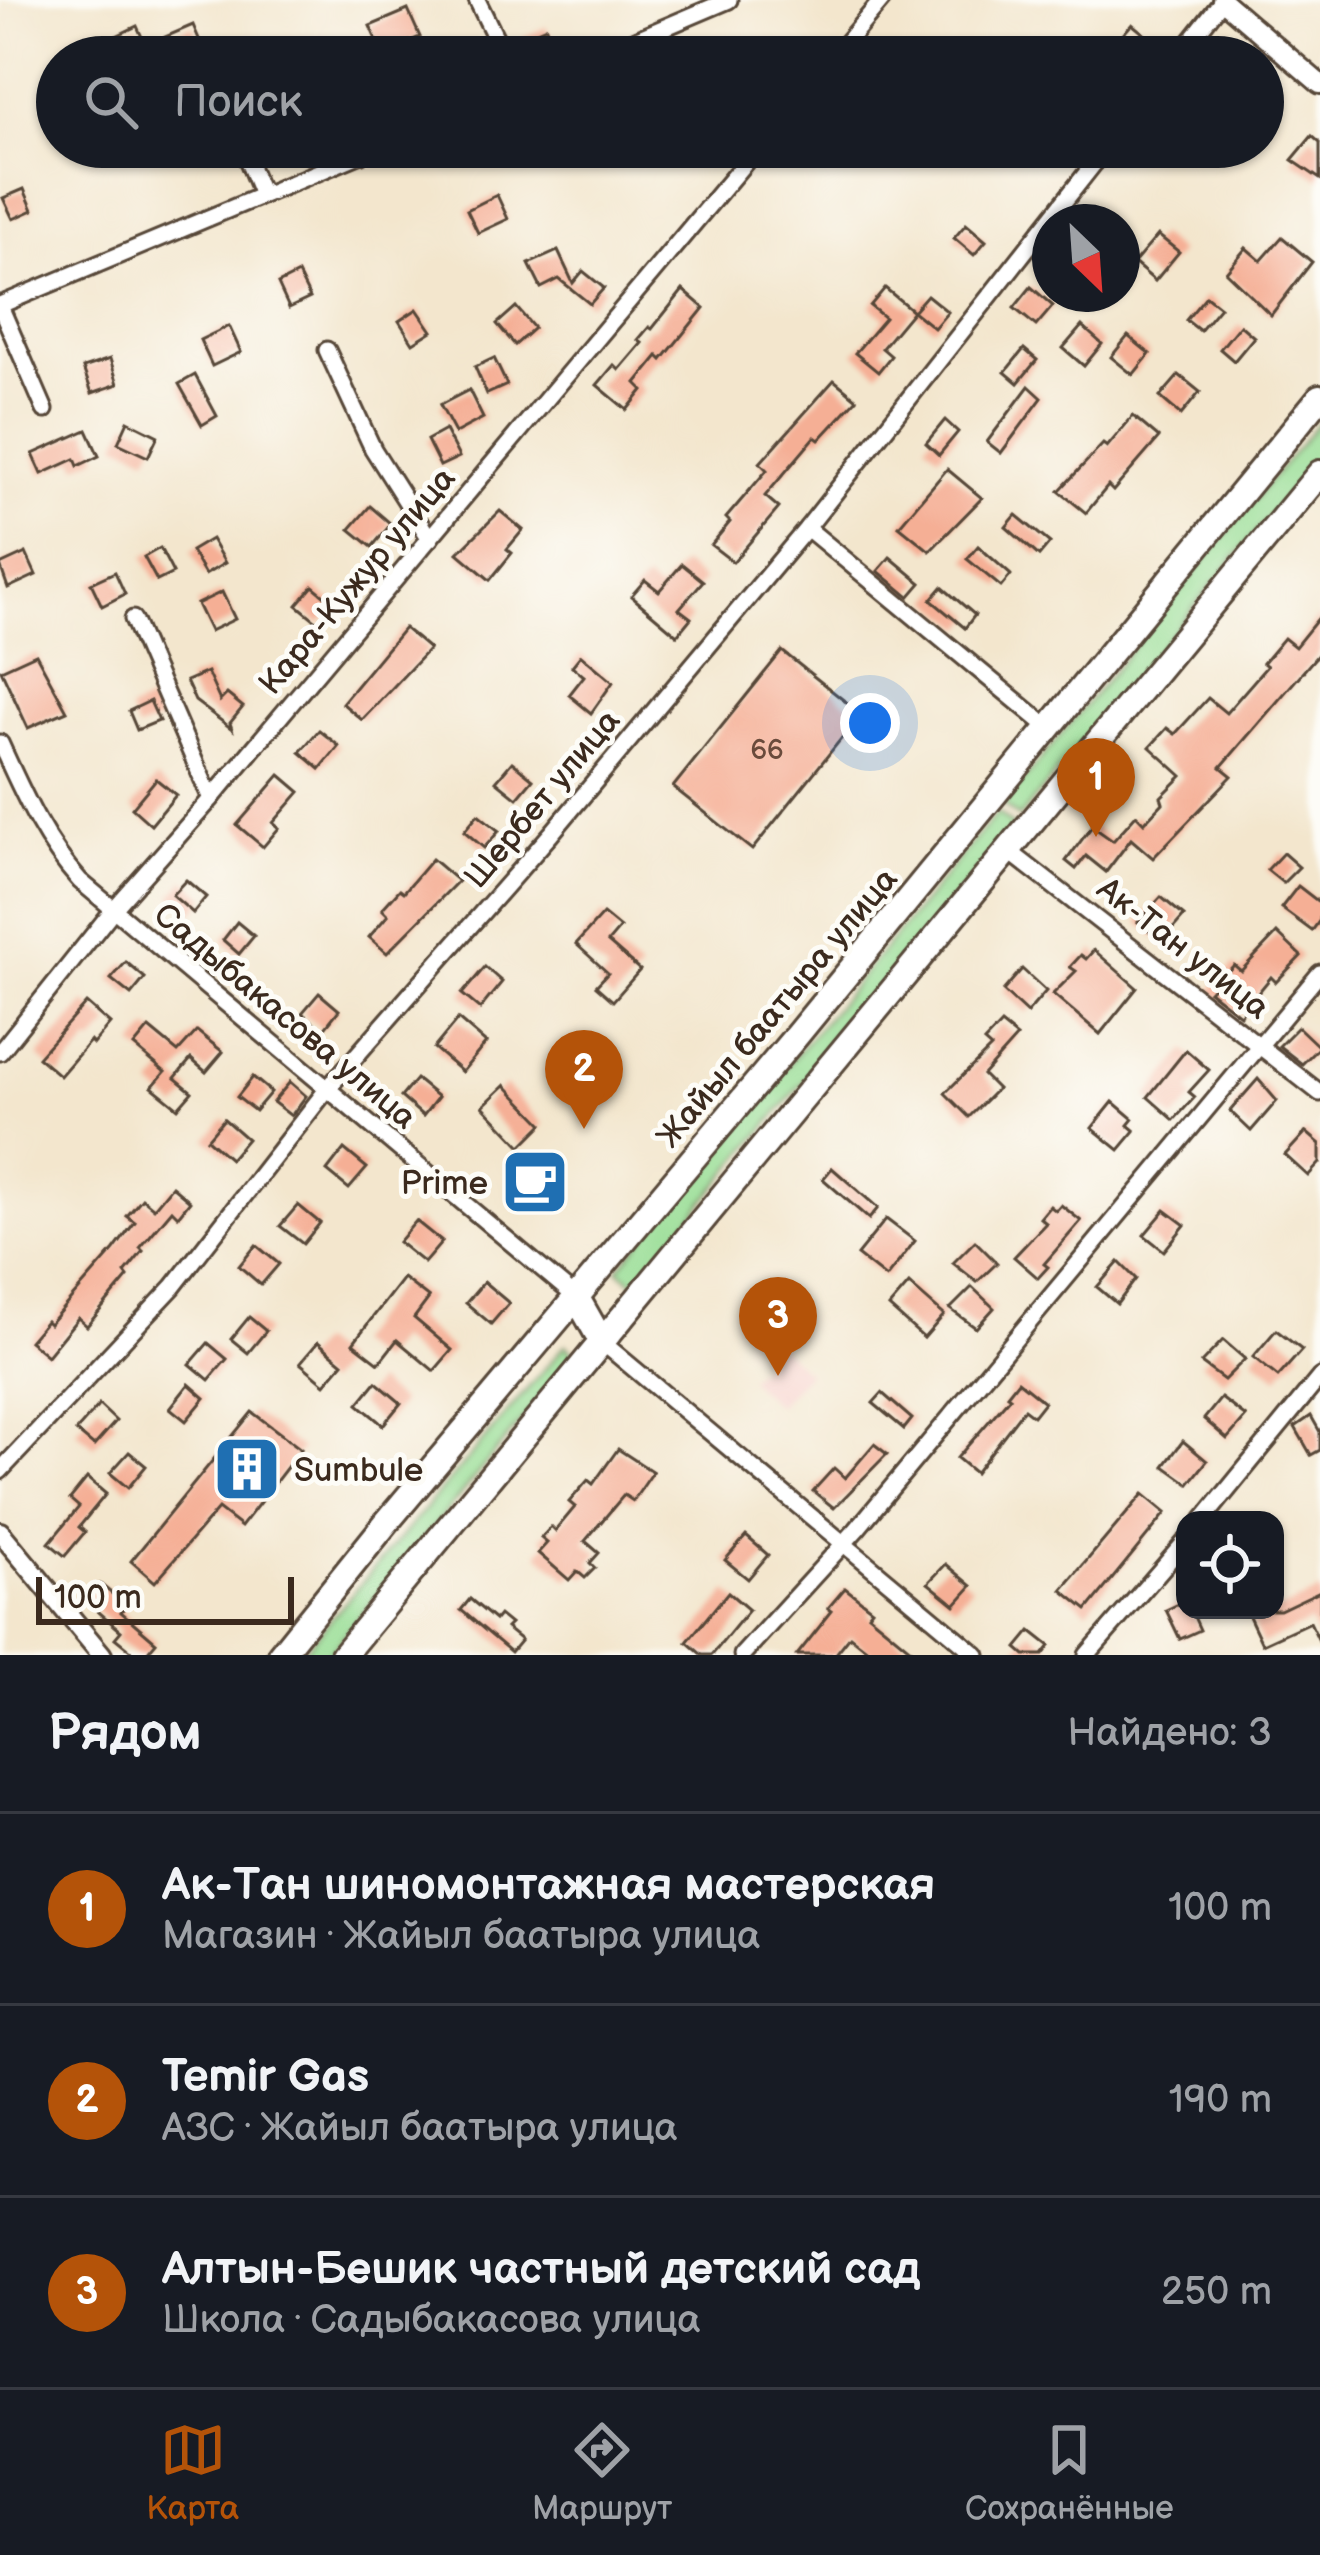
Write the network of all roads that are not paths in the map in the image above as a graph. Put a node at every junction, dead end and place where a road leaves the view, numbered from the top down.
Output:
1 (477, 0) edge
2 (729, 0) edge
3 (882, 0) edge
4 (1222, 0) edge
5 (495, 36) edge
6 (644, 36) edge
7 (852, 36) edge
8 (1194, 36) edge
9 (1264, 36) edge
10 (1284, 53) edge
11 (1320, 84) edge
12 (251, 168) edge
13 (326, 168) edge
14 (740, 168) edge
15 (1090, 168) edge
16 (262, 194) junction
17 (0, 305) edge
18 (327, 350) dead end
19 (1320, 397) edge
20 (45, 410) dead end
21 (1320, 473) edge
22 (807, 528) junction
23 (430, 539) junction
24 (133, 619) dead end
25 (1049, 728) junction
26 (0, 743) edge
27 (212, 800) junction
28 (1010, 852) junction
29 (112, 910) junction
30 (1320, 973) edge
31 (1261, 1045) junction
32 (0, 1052) edge
33 (328, 1088) junction
34 (1320, 1093) edge
35 (577, 1298) junction
36 (602, 1342) junction
37 (1320, 1377) edge
38 (0, 1471) edge
39 (1210, 1511) edge
40 (0, 1532) edge
41 (841, 1544) junction
42 (1176, 1552) edge
43 (102, 1655) edge
44 (280, 1655) edge
45 (343, 1655) edge
46 (742, 1655) edge
47 (976, 1655) edge
48 (1087, 1655) edge

1 - 5 street
2 - 6 street
3 - 7 street
4 - 8 street
4 - 9 street
10 - 11 street
12 - 16 street
13 - 16 street
14 - 23 street, Кара-Кужур улица
15 - 22 street, Шербет улица
16 - 17 street
17 - 20 street
18 - 23 street
19 - 25 main road, Жайыл баатыра улица
21 - 28 main road
22 - 25 street
22 - 33 street, Шербет улица
23 - 27 street, Кара-Кужур улица
24 - 27 street
25 - 35 main road, Жайыл баатыра улица
26 - 29 street, Садыбакасова улица
27 - 29 street, Кара-Кужур улица
28 - 31 street, Ак-Тан улица
28 - 36 main road
29 - 32 street, Кара-Кужур улица
29 - 33 street, Садыбакасова улица
30 - 31 street
31 - 34 street, Ак-Тан улица
31 - 41 street
33 - 35 street, Садыбакасова улица
33 - 38 street, Шербет улица
35 - 36 main road
35 - 44 main road, Жайыл баатыра улица
36 - 41 street
36 - 45 main road
37 - 39 street
40 - 43 street
41 - 46 street
41 - 47 street
42 - 48 street

